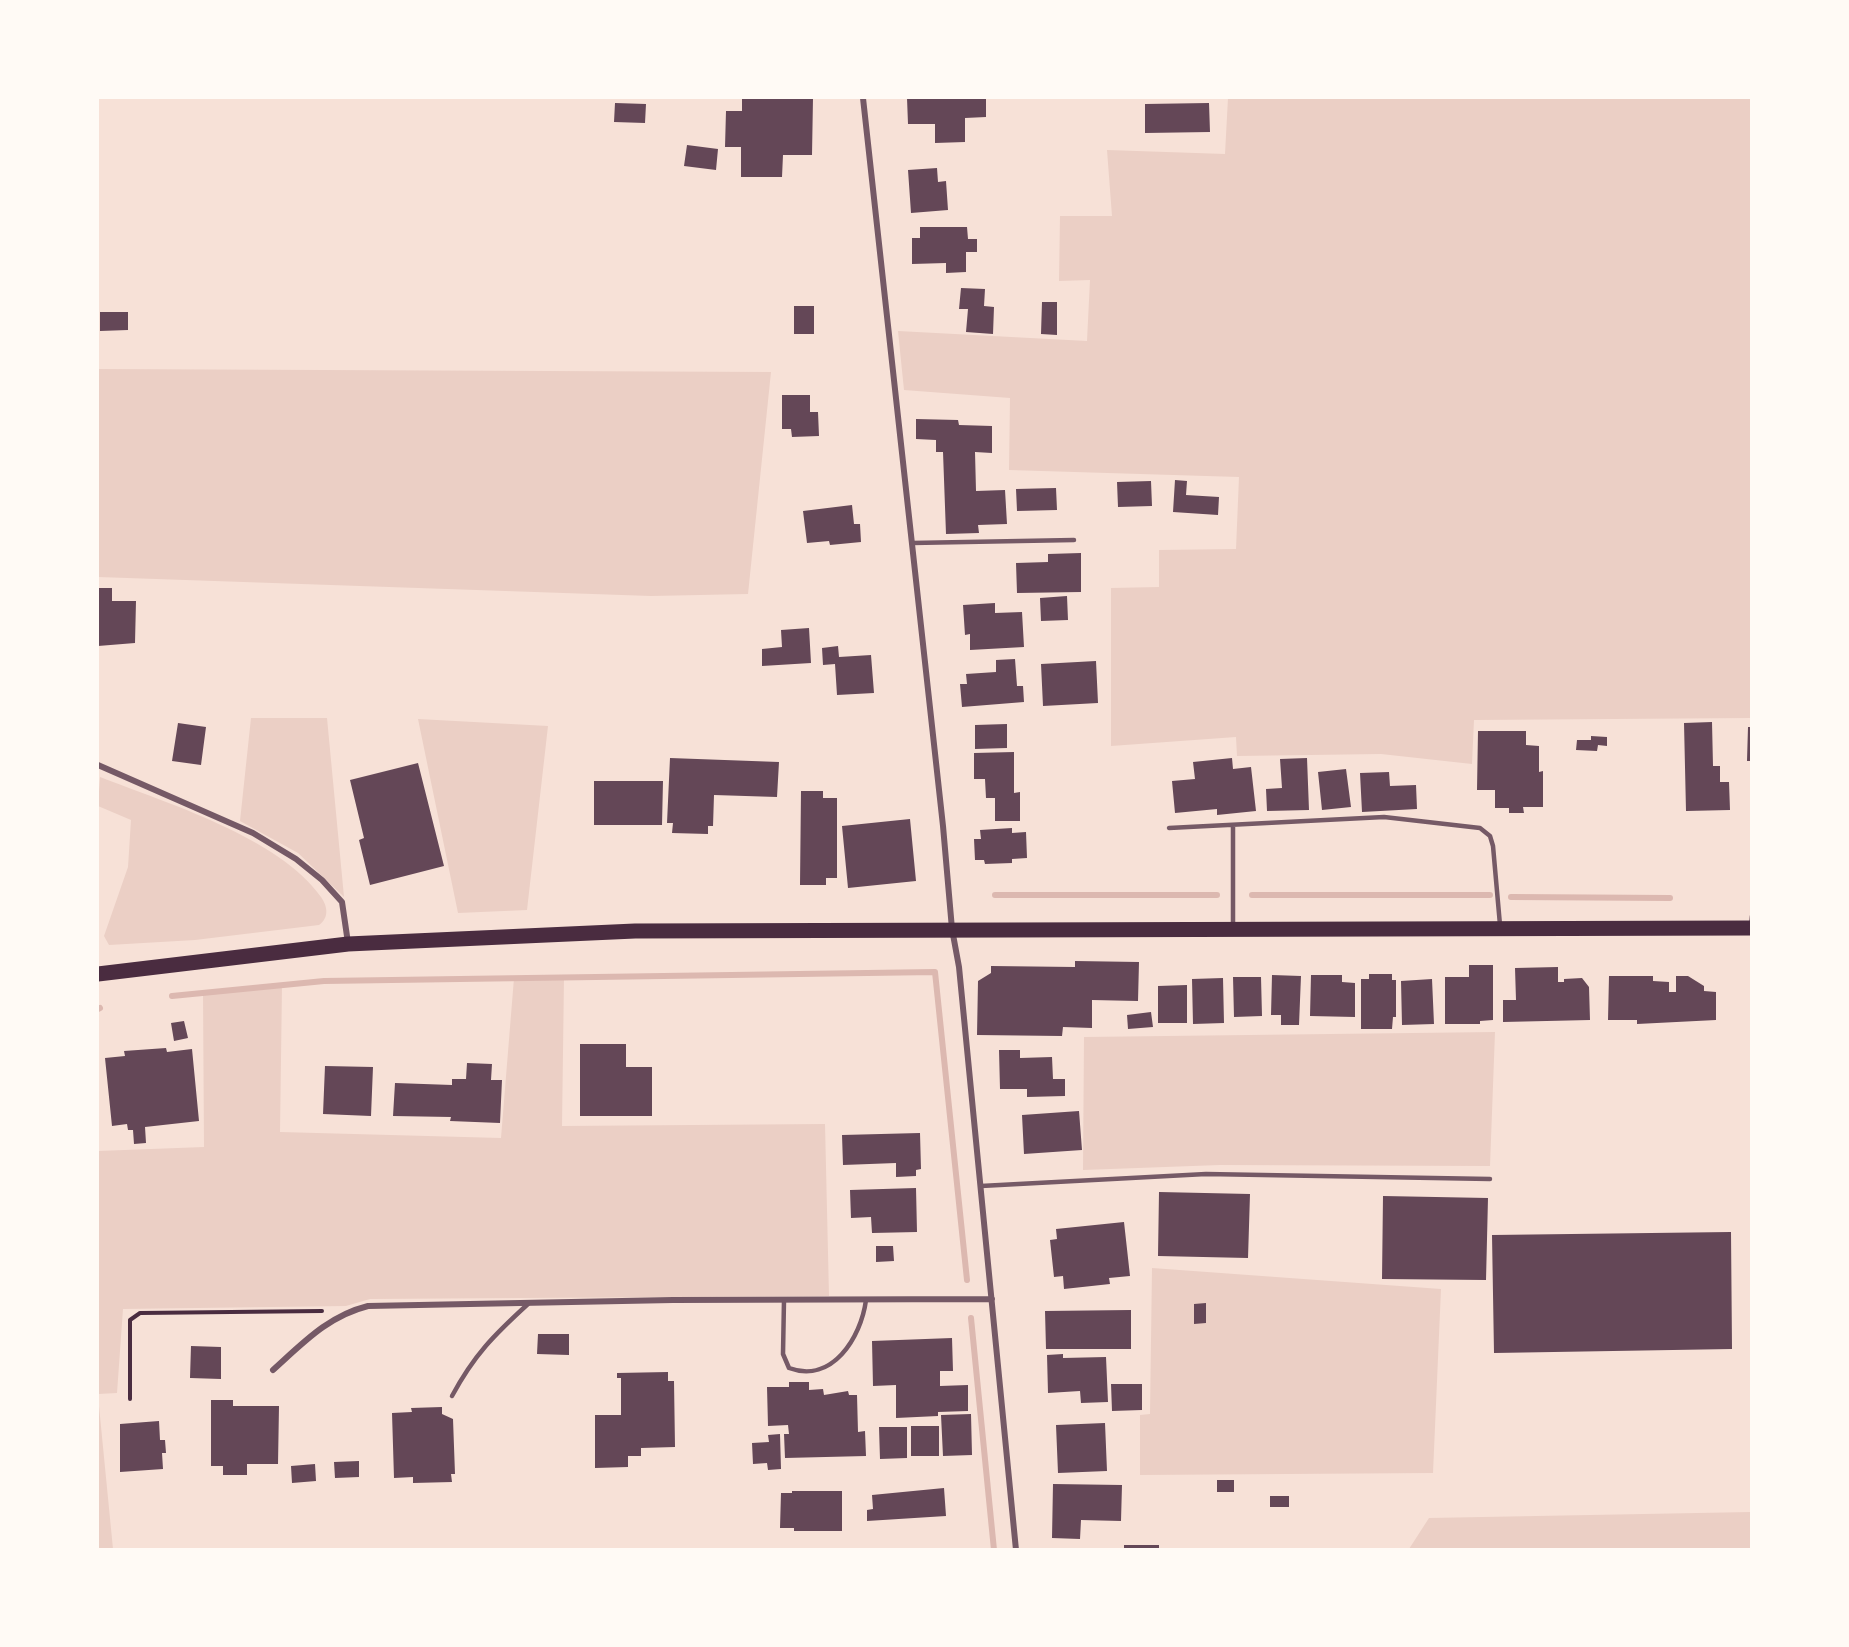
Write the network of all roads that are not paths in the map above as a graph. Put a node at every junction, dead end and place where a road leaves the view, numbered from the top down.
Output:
1 (863, 98) edge
2 (1074, 540) dead end
3 (912, 543) junction
4 (98, 765) edge
5 (1233, 826) junction
6 (1169, 828) dead end
7 (1752, 916) edge
8 (1751, 928) edge
9 (952, 929) junction
10 (1233, 929) junction
11 (1501, 929) junction
12 (348, 944) junction
13 (98, 974) edge
14 (1490, 1179) dead end
15 (981, 1186) junction
16 (992, 1299) junction
17 (784, 1300) junction
18 (866, 1300) junction
19 (528, 1304) junction
20 (273, 1370) dead end
21 (452, 1396) dead end
22 (1016, 1550) edge

1 - 3 street
2 - 3 lane
3 - 9 street
4 - 12 street
5 - 6 lane
5 - 10 lane
5 - 11 lane
7 - 8 lane
8 - 11 main road
9 - 10 main road
9 - 12 main road
9 - 15 street
10 - 11 main road
12 - 13 main road
14 - 15 lane
15 - 16 street
16 - 18 street
16 - 22 street
17 - 18 street
17 - 18 lane
17 - 19 street
19 - 20 street
19 - 21 lane

